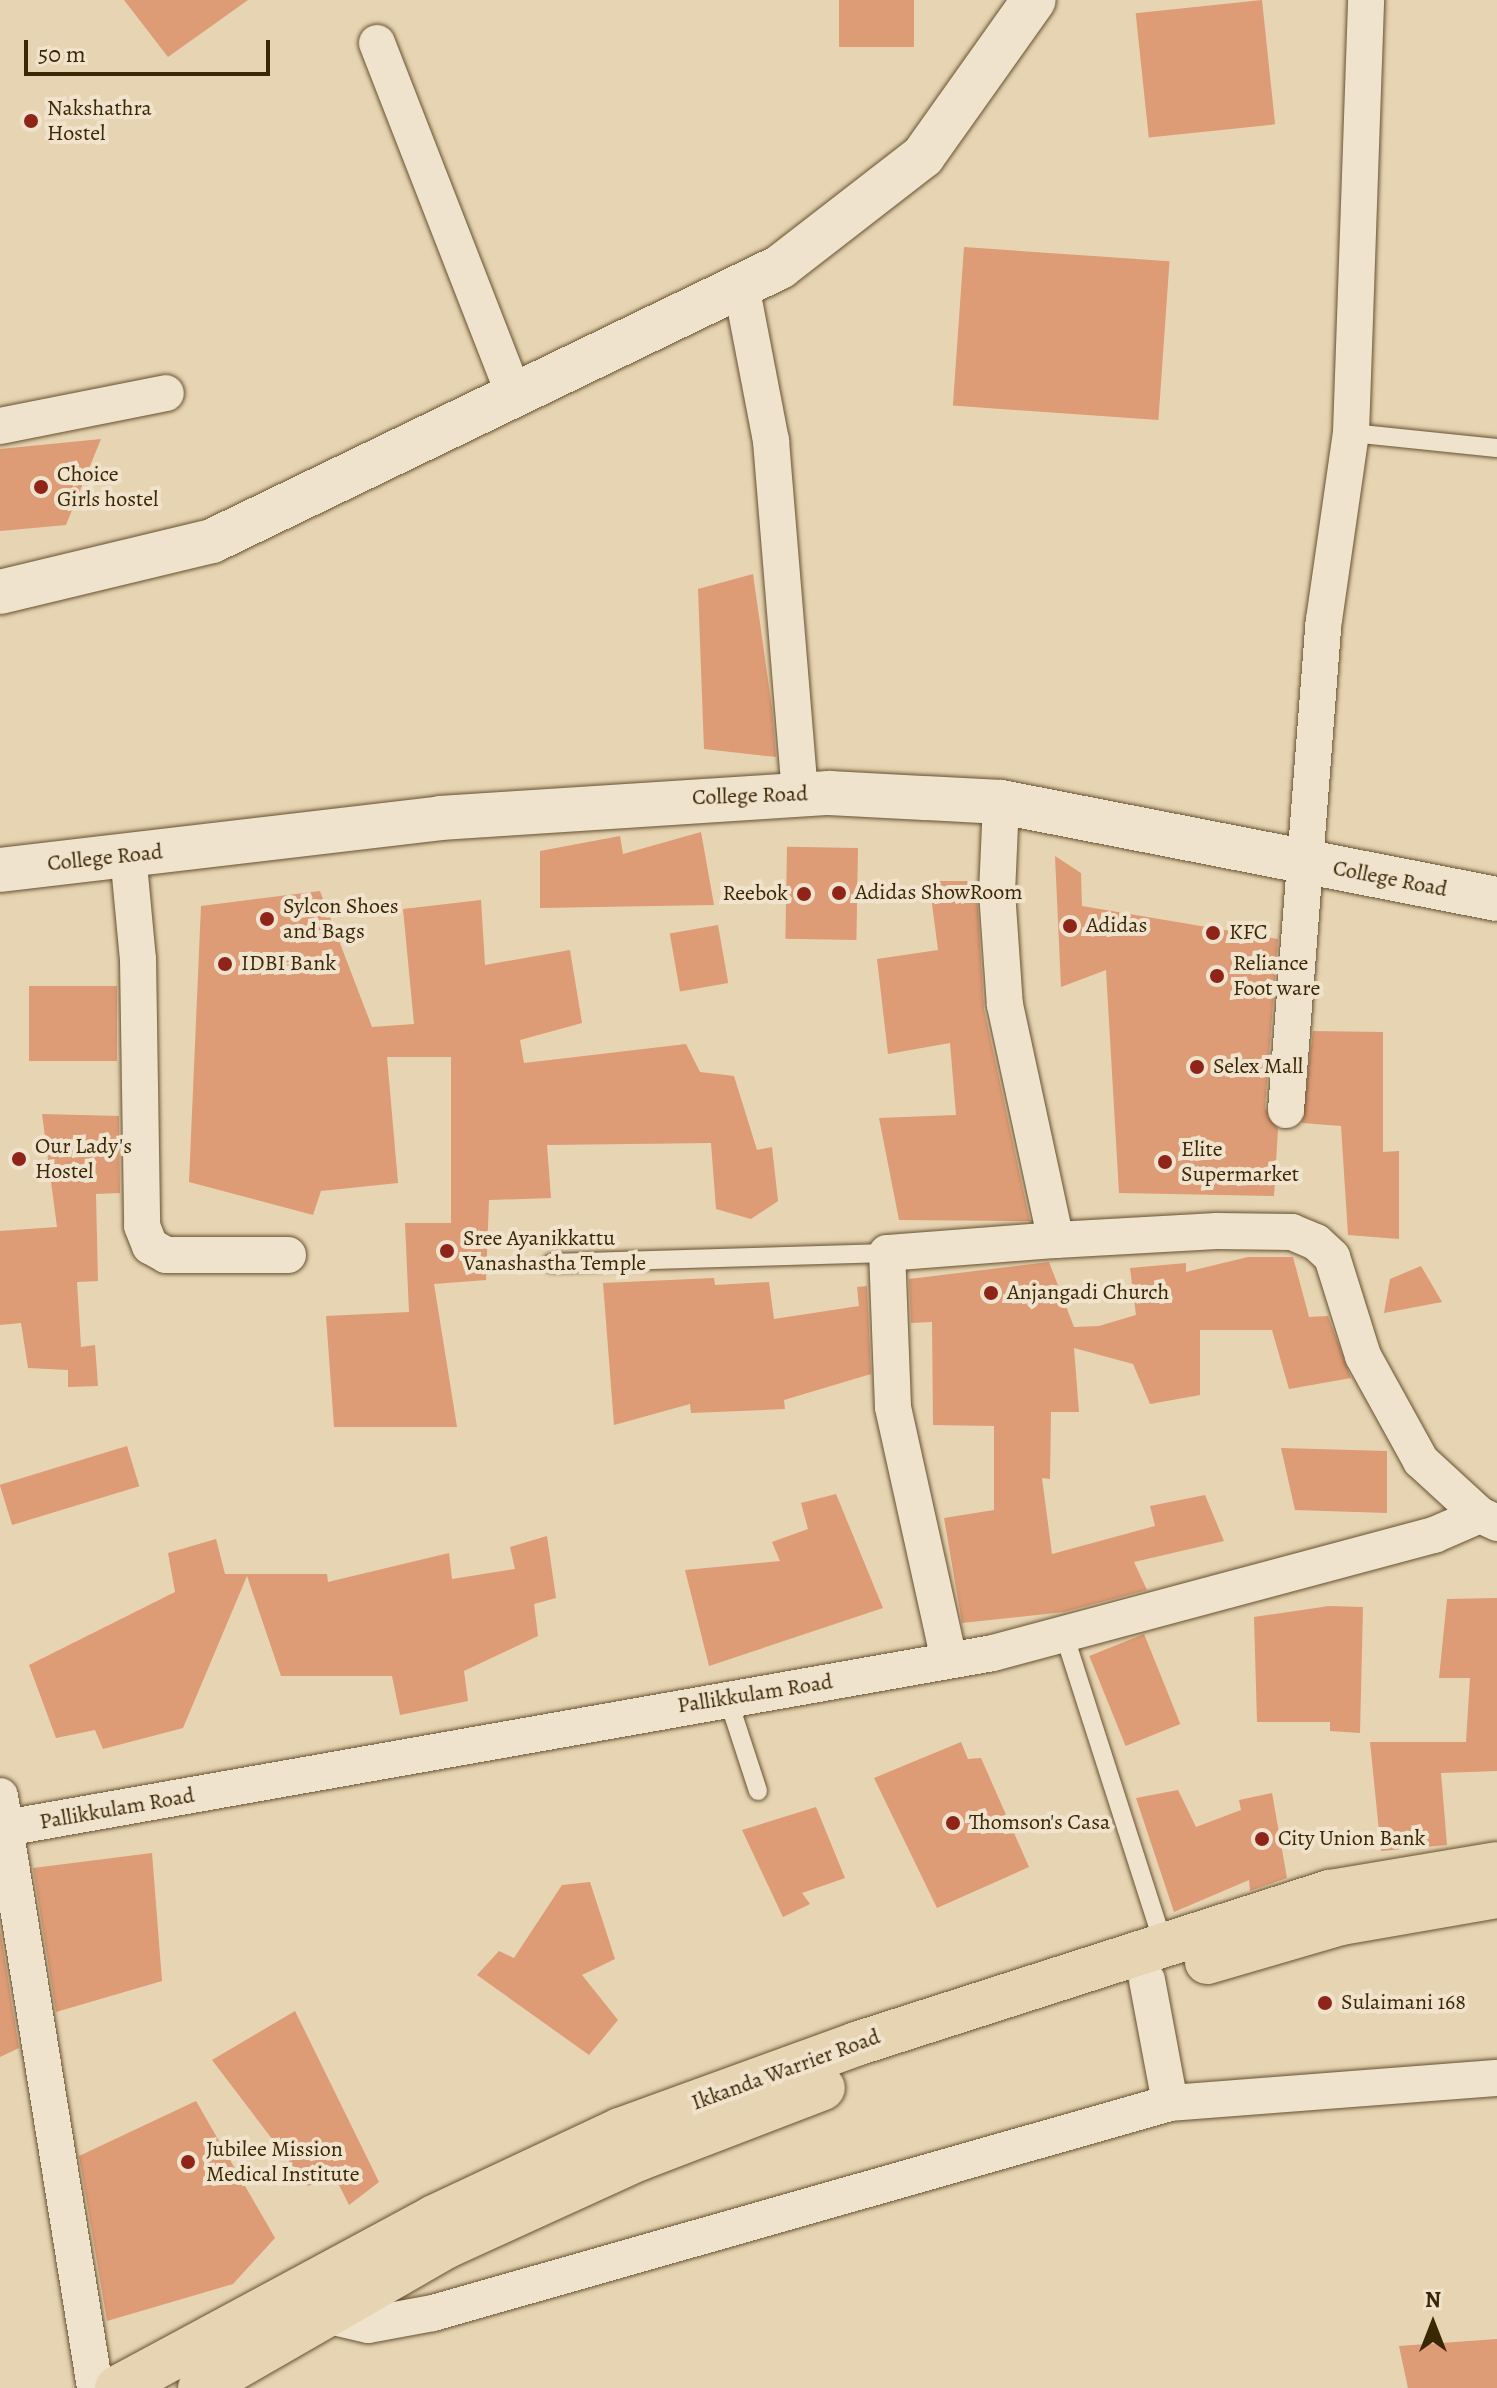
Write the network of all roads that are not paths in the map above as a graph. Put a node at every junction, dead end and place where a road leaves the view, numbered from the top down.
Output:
1 (1366, 0) edge
2 (1031, 2) edge
3 (377, 43) dead end
4 (741, 285) junction
5 (166, 393) dead end
6 (514, 395) junction
7 (0, 426) edge
8 (1351, 433) junction
9 (1497, 448) edge
10 (0, 592) edge
11 (800, 794) junction
12 (1001, 802) junction
13 (128, 854) junction
14 (1307, 863) junction
15 (0, 870) edge
16 (1496, 899) edge
17 (1286, 1110) dead end
18 (1056, 1240) junction
19 (887, 1253) junction
20 (288, 1255) dead end
21 (552, 1263) dead end
22 (1488, 1519) edge
23 (1064, 1634) junction
24 (949, 1660) junction
25 (727, 1696) junction
26 (758, 1791) dead end
27 (1, 1818) edge
28 (1497, 1864) edge
29 (1497, 1896) edge
30 (1155, 1962) junction
31 (1497, 2078) edge
32 (1170, 2103) junction
33 (325, 2315) junction
34 (95, 2388) edge
35 (103, 2388) edge
36 (111, 2388) edge
37 (117, 2388) edge
38 (200, 2388) edge

1 - 8 street
2 - 4 main road
3 - 6 street
4 - 6 main road
4 - 11 street
5 - 7 street
6 - 10 main road
8 - 9 lane
8 - 14 street
11 - 12 main road, College Road
11 - 13 main road, College Road
12 - 14 main road, College Road
12 - 18 street
13 - 15 main road, College Road
13 - 20 street
14 - 16 main road, College Road
14 - 17 street
18 - 19 street
18 - 22 street
19 - 21 lane
19 - 24 street
22 - 23 street, Pallikkulam Road
23 - 24 street, Pallikkulam Road
23 - 30 lane
24 - 25 street, Pallikkulam Road
25 - 26 lane
25 - 27 street, Pallikkulam Road
27 - 34 street
28 - 30 main road, Ikkanda Warrier Road
29 - 30 main road, Ikkanda Warrier Road
30 - 32 street
30 - 33 main road, Ikkanda Warrier Road
30 - 37 main road, Ikkanda Warrier Road
31 - 32 street
32 - 33 street
33 - 38 main road, Ikkanda Warrier Road
35 - 36 main road

